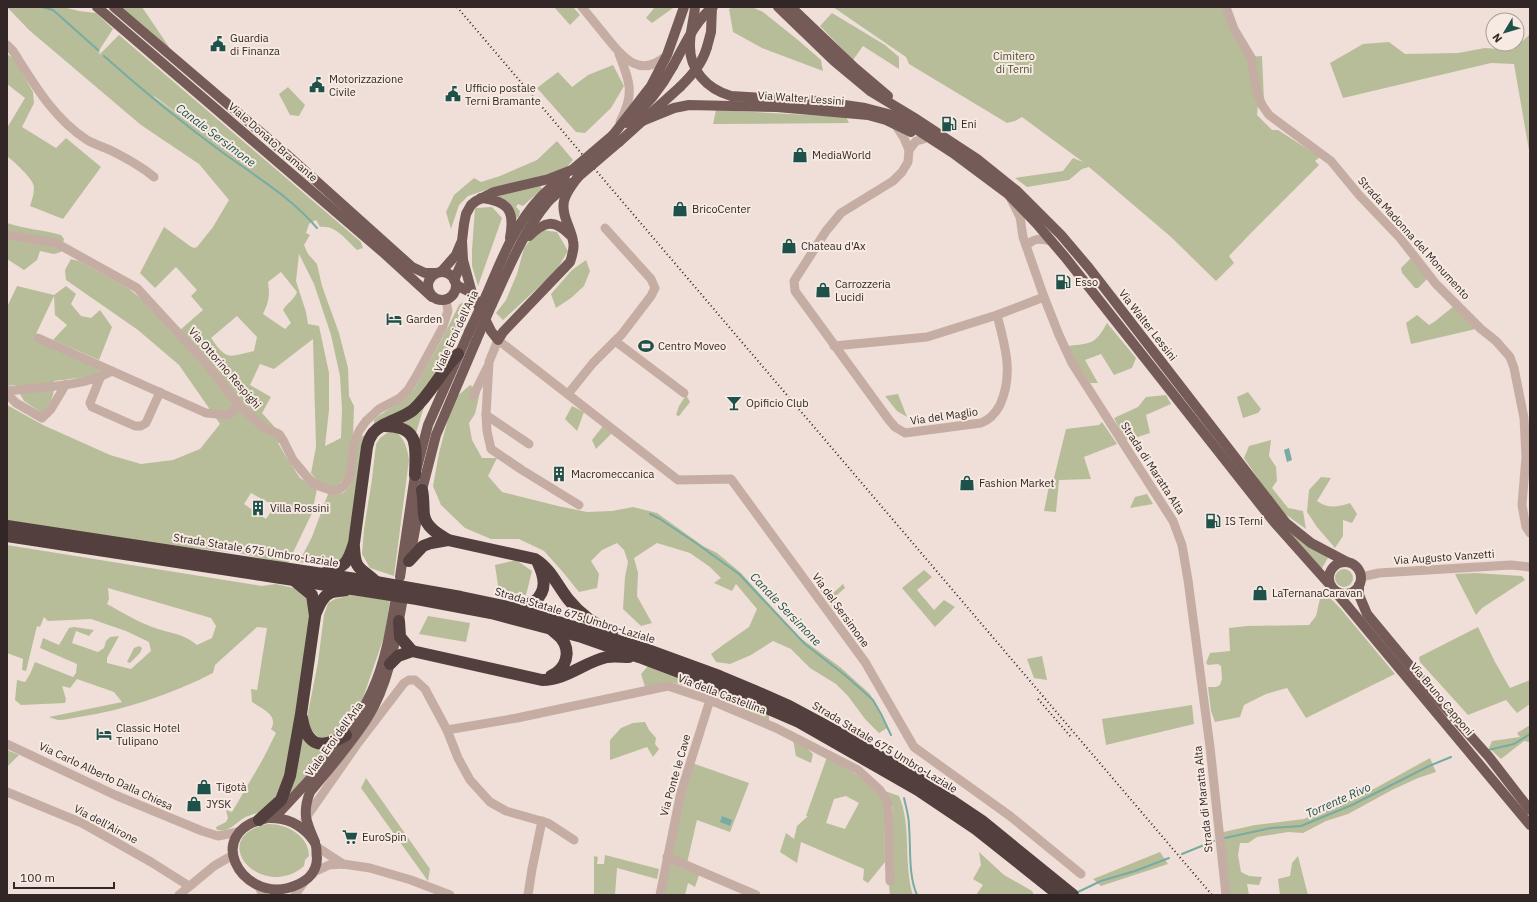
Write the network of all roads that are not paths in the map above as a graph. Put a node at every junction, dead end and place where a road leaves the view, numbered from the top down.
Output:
1 (97, 7) edge
2 (114, 7) edge
3 (582, 7) edge
4 (684, 7) edge
5 (695, 7) edge
6 (712, 7) edge
7 (778, 7) edge
8 (791, 7) edge
9 (1226, 7) edge
10 (7, 45) edge
11 (618, 52) junction
12 (667, 55) junction
13 (634, 114) junction
14 (913, 117) junction
15 (895, 124) junction
16 (616, 139) junction
17 (924, 139) junction
18 (909, 150) junction
19 (953, 153) junction
20 (575, 174) junction
21 (154, 177) dead end
22 (1008, 194) junction
23 (482, 198) junction
24 (1036, 223) junction
25 (605, 228) dead end
26 (7, 235) edge
27 (1061, 235) junction
28 (572, 237) junction
29 (523, 240) junction
30 (462, 241) junction
31 (1024, 241) junction
32 (1051, 241) junction
33 (508, 247) junction
34 (463, 260) junction
35 (438, 273) junction
36 (455, 282) junction
37 (472, 293) junction
38 (432, 297) junction
39 (1044, 297) junction
40 (449, 298) junction
41 (489, 300) junction
42 (477, 303) junction
43 (997, 315) junction
44 (38, 338) dead end
45 (498, 340) junction
46 (615, 342) junction
47 (834, 346) junction
48 (458, 354) junction
49 (489, 363) junction
50 (112, 371) junction
51 (100, 378) junction
52 (66, 384) junction
53 (7, 392) edge
54 (160, 392) junction
55 (684, 393) dead end
56 (568, 394) junction
57 (473, 396) dead end
58 (239, 405) junction
59 (486, 415) junction
60 (383, 426) junction
61 (529, 444) dead end
62 (415, 474) junction
63 (422, 490) junction
64 (579, 505) dead end
65 (7, 526) edge
66 (1530, 534) edge
67 (7, 536) edge
68 (448, 540) junction
69 (354, 543) junction
70 (536, 558) junction
71 (409, 561) junction
72 (1347, 562) junction
73 (1530, 567) edge
74 (276, 572) junction
75 (322, 574) junction
76 (296, 575) junction
77 (1360, 581) junction
78 (376, 582) junction
79 (350, 588) junction
80 (1332, 588) junction
81 (514, 608) junction
82 (314, 616) junction
83 (399, 621) junction
84 (550, 629) junction
85 (412, 651) junction
86 (642, 653) junction
87 (390, 664) junction
88 (542, 680) junction
89 (710, 700) junction
90 (301, 714) junction
91 (447, 730) junction
92 (346, 735) junction
93 (7, 744) edge
94 (7, 792) edge
95 (1530, 810) edge
96 (274, 818) junction
97 (305, 818) junction
98 (259, 820) junction
99 (542, 821) junction
100 (1530, 825) edge
101 (238, 832) junction
102 (218, 836) junction
103 (574, 840) dead end
104 (316, 848) junction
105 (233, 852) junction
106 (667, 857) junction
107 (343, 864) junction
108 (242, 873) junction
109 (312, 873) junction
110 (1081, 874) dead end
111 (304, 882) junction
112 (890, 882) dead end
113 (258, 885) junction
114 (189, 886) junction
115 (179, 895) edge
116 (263, 895) edge
117 (296, 895) edge
118 (450, 895) edge
119 (528, 895) edge
120 (660, 895) edge
121 (756, 895) edge
122 (1059, 895) edge
123 (1073, 895) edge
124 (1226, 895) edge

1 - 38 main road, Viale Donato Bramante
2 - 35 main road, Viale Donato Bramante
3 - 11 street
4 - 12 main road
5 - 19 main road, Via Walter Lessini
6 - 13 main road, bridge
6 - 13 main road, bridge
7 - 14 main road, Via Walter Lessini
8 - 14 main road, Via Walter Lessini
9 - 66 street, Strada Madonna del Monumento
10 - 21 street
11 - 12 street
11 - 13 street
12 - 13 main road
13 - 15 main road, Via Walter Lessini
13 - 16 main road
13 - 16 main road
14 - 27 main road, Via Walter Lessini
15 - 17 main road, Via Walter Lessini
15 - 18 street
16 - 20 main road, Viale Eroi dell'Aria, bridge
17 - 18 street
17 - 19 main road, Via Walter Lessini
18 - 47 street, Via del Maglio
19 - 22 main road, Via Walter Lessini
20 - 23 main road
20 - 28 main road
20 - 29 main road, Viale Eroi dell'Aria
20 - 33 main road, Viale Eroi dell'Aria
22 - 24 main road, Via Walter Lessini
22 - 31 street, Strada di Maratta Alta
23 - 30 main road
23 - 33 main road
24 - 27 street
24 - 31 street
24 - 32 main road, Via Walter Lessini
25 - 46 street
26 - 58 street, Via Ottorino Respighi
27 - 72 main road, Via Walter Lessini
28 - 29 main road
28 - 45 main road
29 - 41 main road, Viale Eroi dell'Aria
30 - 34 main road
30 - 35 main road
31 - 32 street
31 - 39 street, Strada di Maratta Alta
32 - 80 main road, Via Walter Lessini
33 - 41 main road, Viale Eroi dell'Aria
34 - 36 main road
34 - 37 main road
35 - 36 main road, Viale Donato Bramante
35 - 38 main road
36 - 37 main road, Viale Donato Bramante
36 - 40 main road
37 - 42 main road
38 - 40 main road
39 - 43 street
39 - 124 street, Strada di Maratta Alta
40 - 42 main road
40 - 58 street, Via Ottorino Respighi
41 - 48 main road, Viale Eroi dell'Aria, bridge
41 - 63 main road, Viale Eroi dell'Aria, bridge
42 - 45 main road
43 - 47 street
43 - 47 street, Via del Maglio
44 - 50 street
45 - 49 street
45 - 56 street, Via del Sersimone
46 - 55 street
46 - 56 street
48 - 60 highway
48 - 62 main road, Viale Eroi dell'Aria
49 - 57 street
49 - 59 street
50 - 51 street
50 - 54 street
51 - 52 street
51 - 54 street
52 - 53 street
52 - 53 street
54 - 58 street
56 - 110 street, Via del Sersimone
59 - 61 street
59 - 64 street
60 - 62 highway
60 - 69 highway
62 - 71 main road, Viale Eroi dell'Aria
63 - 68 highway
63 - 71 main road, Viale Eroi dell'Aria
65 - 74 highway, Strada Statale 675 Umbro-Laziale
67 - 74 highway, Strada Statale 675 Umbro-Laziale
68 - 70 highway
68 - 71 highway
69 - 75 highway
69 - 78 highway
70 - 81 highway
70 - 86 highway
72 - 77 main road
72 - 80 main road
73 - 77 street, Via Augusto Vanzetti
74 - 76 highway, Strada Statale 675 Umbro-Laziale
75 - 76 highway, Strada Statale 675 Umbro-Laziale
75 - 78 highway, Strada Statale 675 Umbro-Laziale
76 - 79 highway, Strada Statale 675 Umbro-Laziale
76 - 82 highway
77 - 80 main road
77 - 95 main road, Via Bruno Capponi
78 - 81 highway, Strada Statale 675 Umbro-Laziale
79 - 82 highway
79 - 84 highway, Strada Statale 675 Umbro-Laziale
80 - 100 main road, Via Bruno Capponi
81 - 86 highway, Strada Statale 675 Umbro-Laziale
82 - 90 highway
83 - 85 highway
83 - 87 main road, Viale Eroi dell'Aria
83 - 92 main road, Viale Eroi dell'Aria
84 - 86 highway, Strada Statale 675 Umbro-Laziale
84 - 88 highway
85 - 87 highway
85 - 88 highway
86 - 88 highway
86 - 122 highway, Strada Statale 675 Umbro-Laziale
86 - 123 highway, Strada Statale 675 Umbro-Laziale
87 - 97 main road, Viale Eroi dell'Aria
89 - 91 street, Via della Castellina
89 - 106 street, Via Ponte le Cave
89 - 112 street, Via della Castellina
90 - 92 highway
90 - 98 highway
91 - 97 street
91 - 99 street
92 - 96 main road, Viale Eroi dell'Aria
93 - 102 street, Via Carlo Alberto Dalla Chiesa
94 - 114 street, Via dell'Airone
96 - 98 main road
96 - 104 main road
97 - 104 main road
98 - 101 main road
99 - 103 street
99 - 119 street
101 - 102 street
101 - 105 main road
102 - 105 street, Via Carlo Alberto Dalla Chiesa
104 - 107 street
104 - 108 main road
104 - 109 main road
105 - 108 main road
105 - 114 street
106 - 120 street, Via Ponte le Cave
106 - 121 street
107 - 109 street
107 - 118 street
108 - 113 main road
109 - 111 main road
111 - 113 main road
111 - 117 street
113 - 116 street
114 - 115 street

